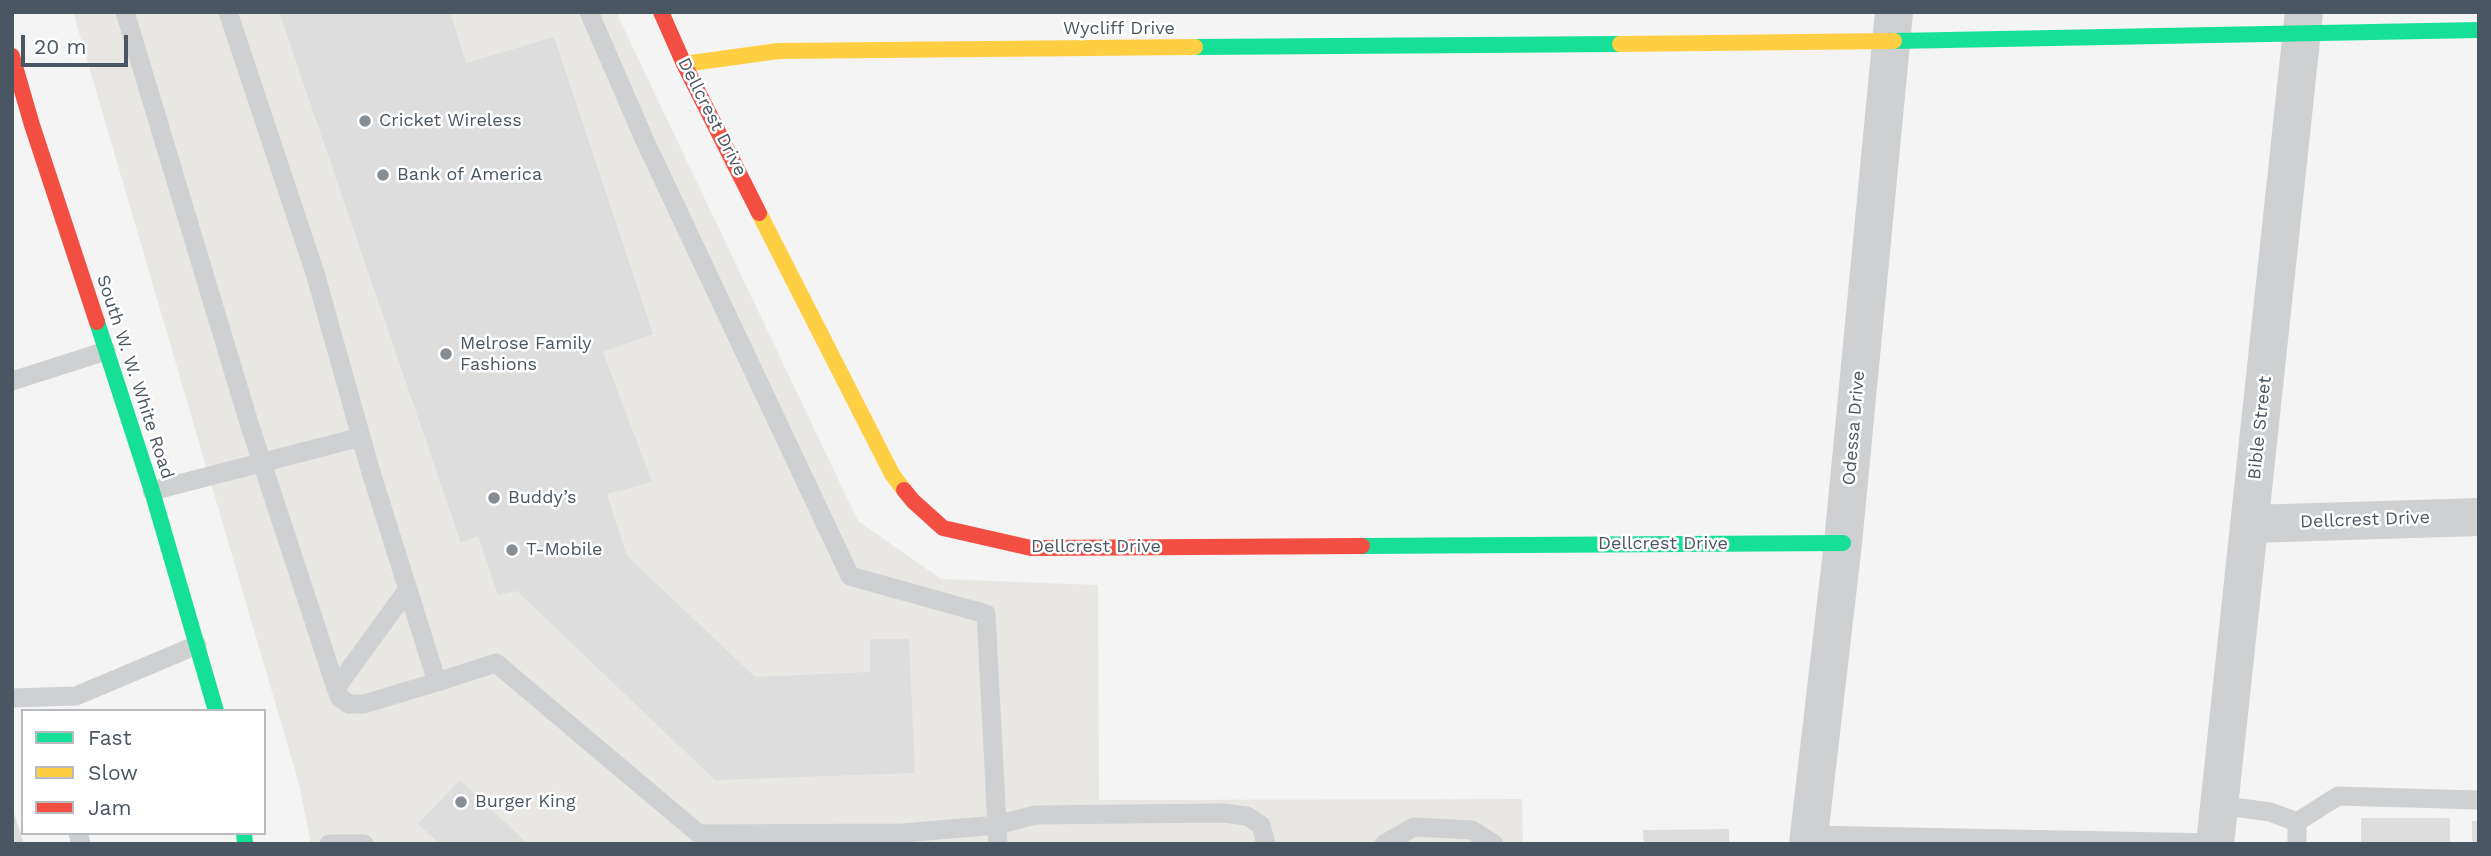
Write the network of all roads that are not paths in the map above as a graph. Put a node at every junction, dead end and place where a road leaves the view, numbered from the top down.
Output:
1 (125, 12) edge
2 (228, 12) edge
3 (589, 12) edge
4 (661, 12) edge
5 (2303, 24) edge
6 (1892, 27) edge
7 (2479, 30) edge
8 (12, 56) edge
9 (684, 64) junction
10 (32, 125) junction
11 (12, 131) edge
12 (106, 351) junction
13 (12, 381) edge
14 (361, 437) junction
15 (263, 464) junction
16 (152, 491) junction
17 (2479, 517) edge
18 (2250, 524) junction
19 (1843, 543) junction
20 (408, 589) junction
21 (197, 645) junction
22 (437, 682) junction
23 (336, 688) junction
24 (12, 698) edge
25 (36, 704) edge
26 (215, 709) edge
27 (2479, 800) edge
28 (2219, 805) junction
29 (2297, 822) junction
30 (998, 834) edge
31 (903, 838) edge
32 (1808, 839) edge
33 (1854, 840) edge
34 (2215, 843) edge
35 (329, 844) edge
36 (365, 844) edge
37 (1266, 844) edge
38 (1384, 844) edge
39 (1494, 844) edge
40 (2297, 844) edge

1 - 15 lane
2 - 14 lane
3 - 30 lane
4 - 9 street, Dellcrest Drive
5 - 6 street, Wycliff Drive
5 - 7 street, Wycliff Drive
5 - 18 street, Bible Street
6 - 9 street, Wycliff Drive
6 - 19 street, Odessa Drive
8 - 10 street, South W. W. White Road
9 - 19 street, Dellcrest Drive
10 - 11 lane
10 - 12 street, South W. W. White Road
12 - 13 lane
12 - 16 street, South W. W. White Road
14 - 15 lane
14 - 20 lane
15 - 16 lane
15 - 23 lane
16 - 21 street, South W. W. White Road
17 - 18 street, Dellcrest Drive
18 - 28 street, Bible Street
19 - 32 street, Odessa Drive
20 - 22 lane
20 - 23 lane
21 - 25 lane
21 - 26 street, South W. W. White Road
22 - 23 lane
22 - 31 lane
24 - 25 lane
27 - 29 lane
28 - 29 lane
28 - 34 street, Bible Street
29 - 40 lane
30 - 31 lane
30 - 37 lane
32 - 33 lane
33 - 34 lane
35 - 36 lane
38 - 39 lane

